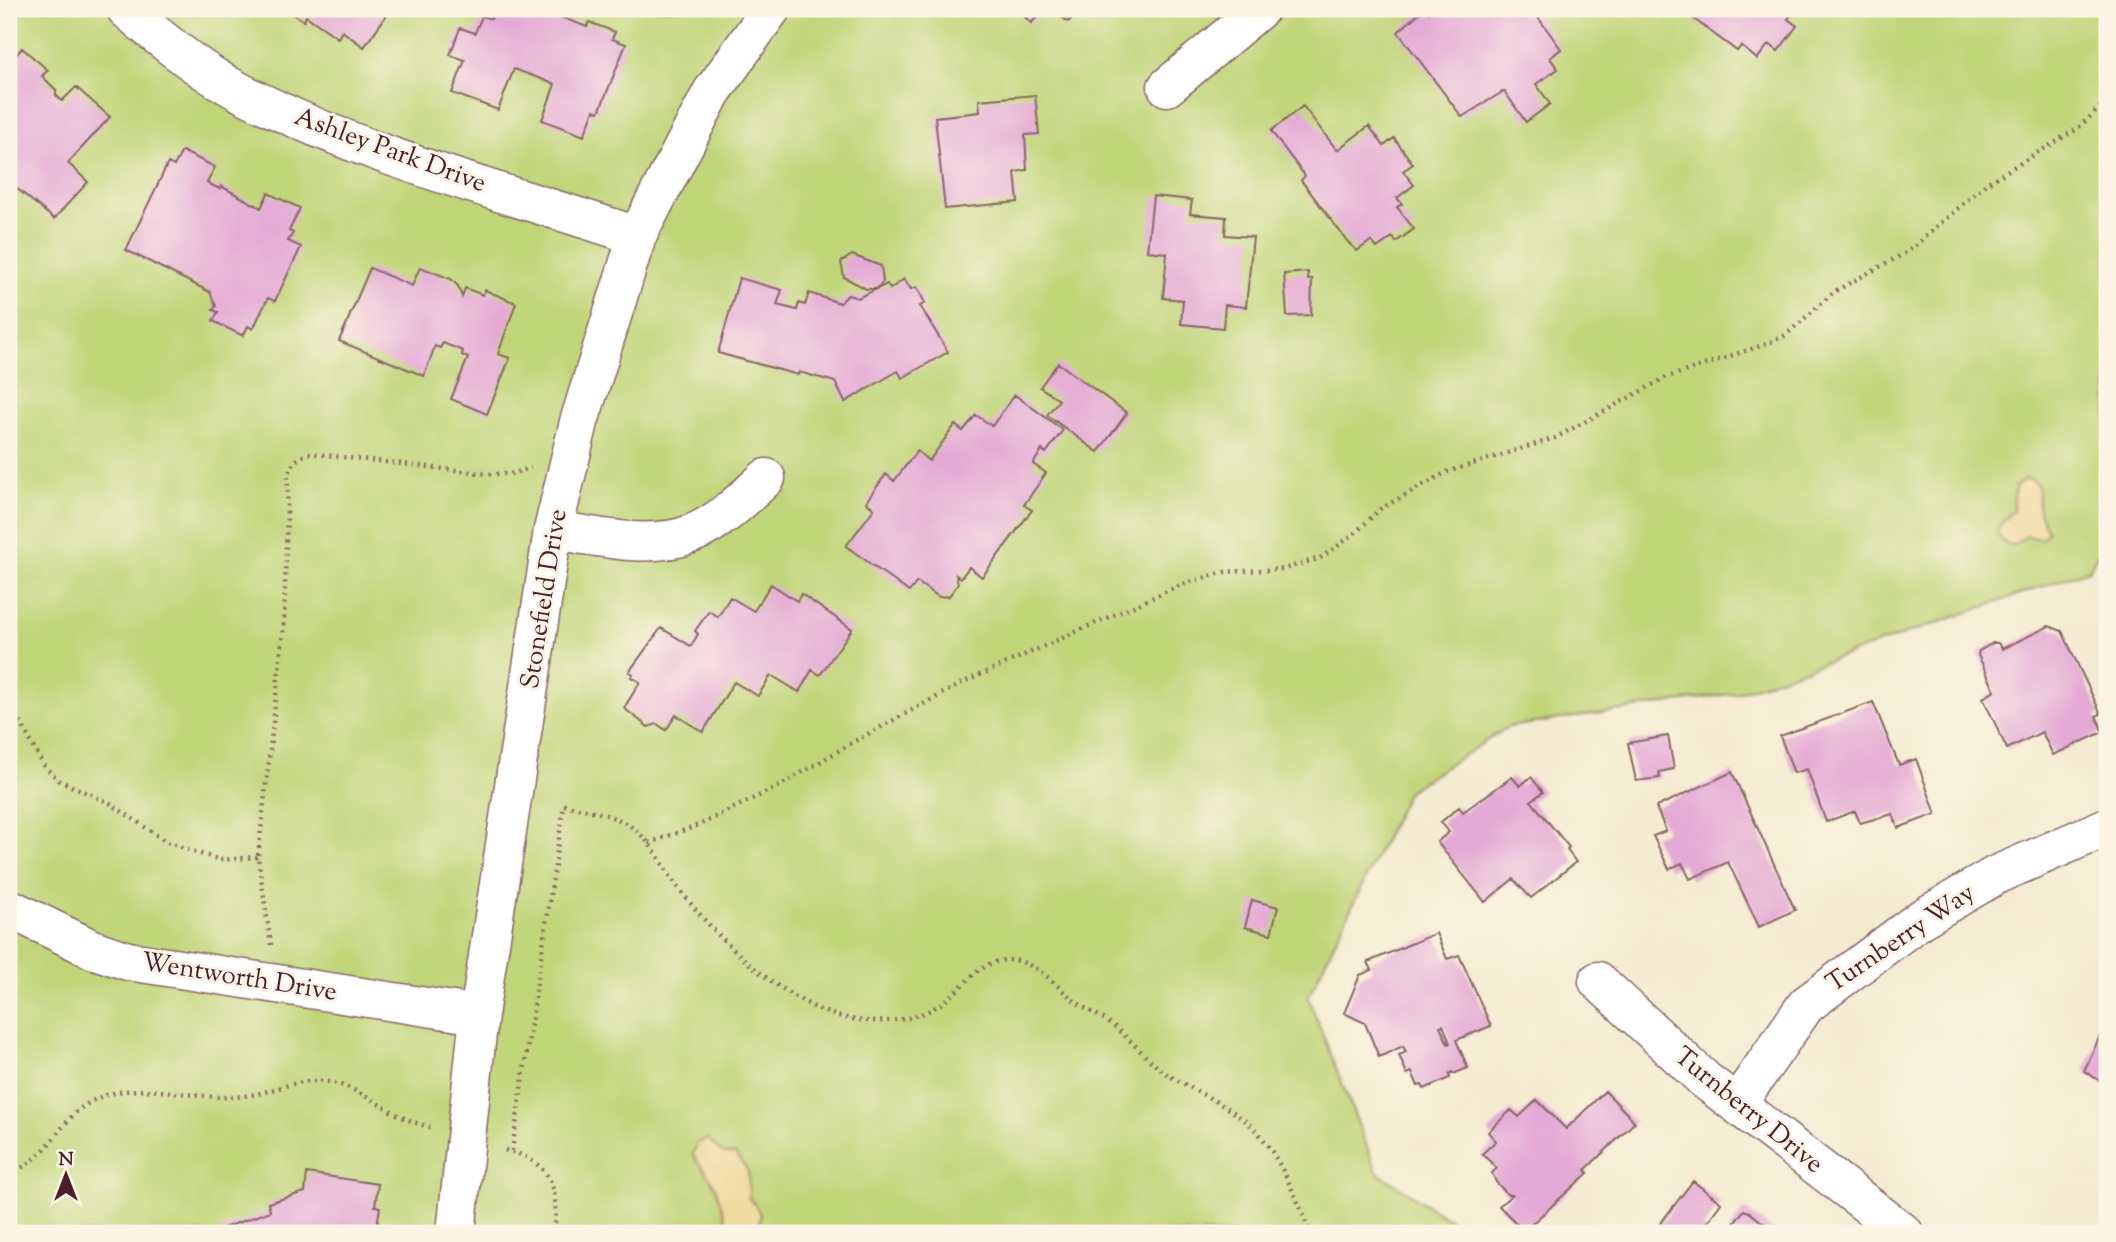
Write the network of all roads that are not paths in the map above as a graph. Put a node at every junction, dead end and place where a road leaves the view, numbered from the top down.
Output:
1 (126, 9) edge
2 (771, 9) edge
3 (1260, 9) edge
4 (1167, 87) dead end
5 (637, 236) junction
6 (766, 478) dead end
7 (554, 530) junction
8 (2107, 827) edge
9 (9, 908) edge
10 (1598, 981) dead end
11 (480, 1015) junction
12 (1737, 1104) junction
13 (456, 1233) edge
14 (1904, 1233) edge

1 - 5 street, Ashley Park Drive
2 - 5 street, Stonefield Drive
3 - 4 street
5 - 7 street, Stonefield Drive
6 - 7 street
7 - 11 street, Stonefield Drive
8 - 12 street, Turnberry Way
9 - 11 street, Wentworth Drive
10 - 12 street, Turnberry Drive
11 - 13 street, Stonefield Drive
12 - 14 street, Turnberry Drive

